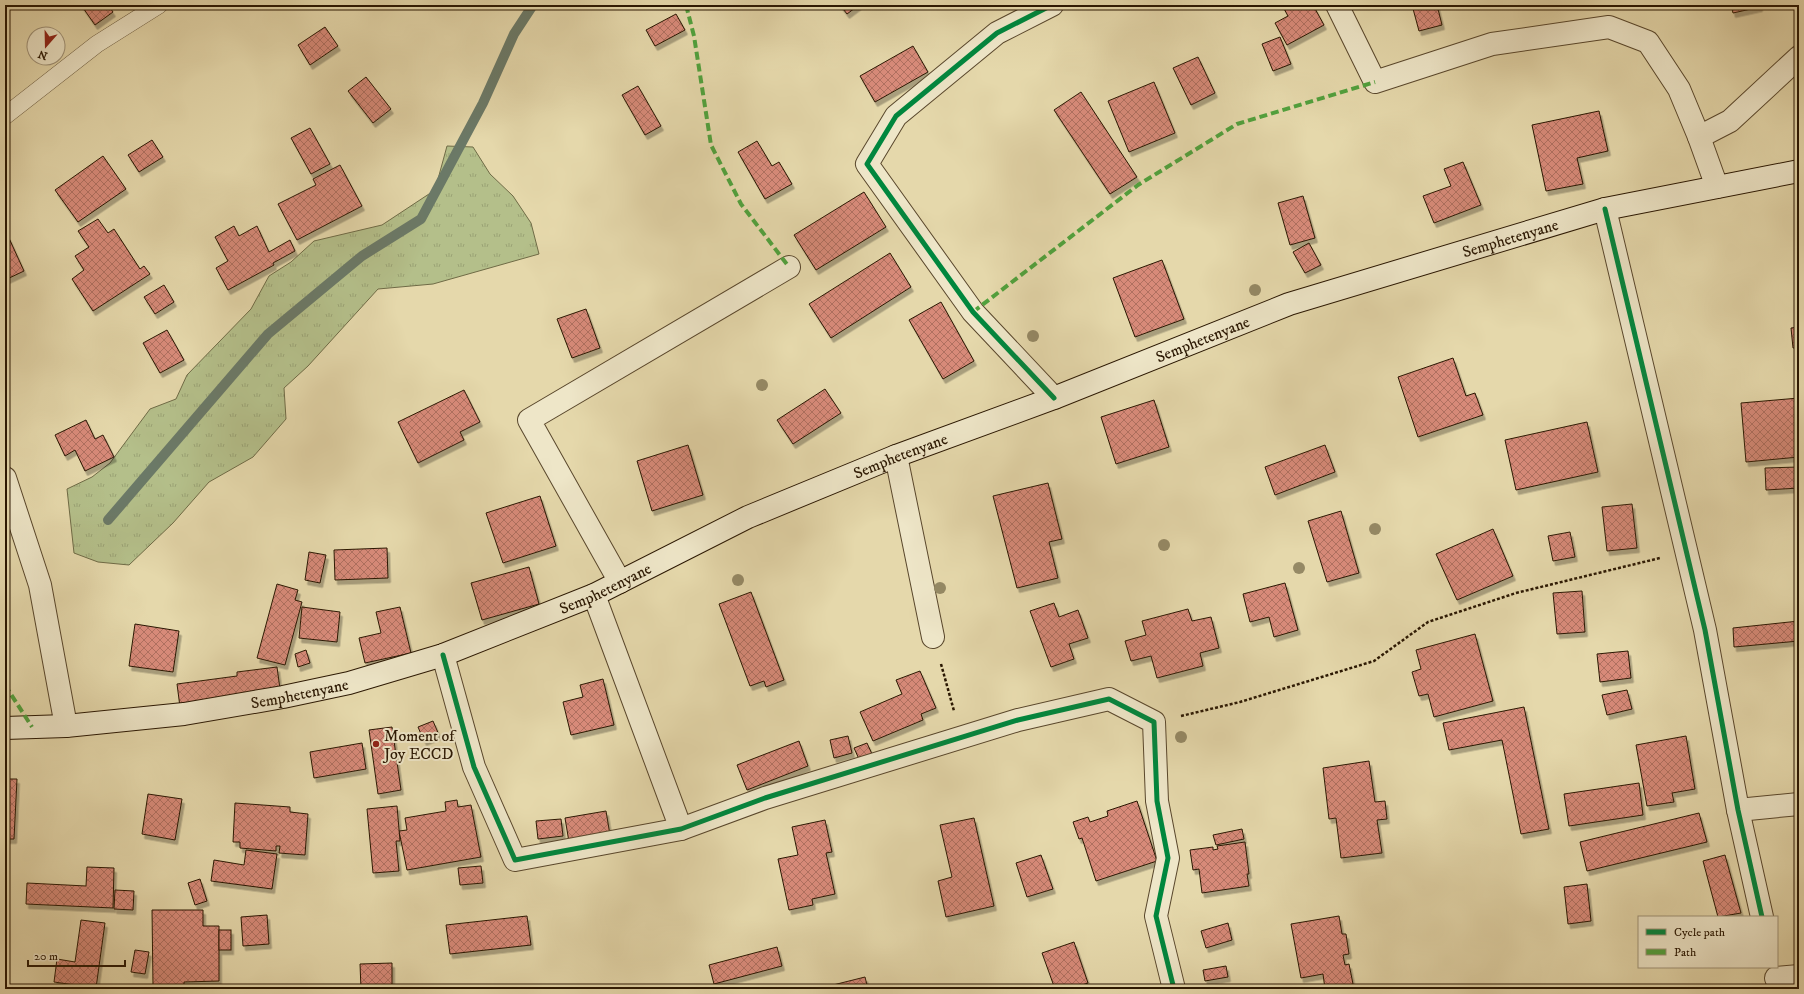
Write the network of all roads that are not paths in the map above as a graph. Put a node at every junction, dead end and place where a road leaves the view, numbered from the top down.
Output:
1 (159, 5) edge
2 (1052, 5) edge
3 (1337, 5) edge
4 (1799, 57) edge
5 (5, 116) edge
6 (1699, 137) junction
7 (1799, 171) edge
8 (1717, 187) junction
9 (1605, 209) junction
10 (789, 267) dead end
11 (1054, 398) junction
12 (896, 456) junction
13 (5, 478) edge
14 (620, 582) junction
15 (594, 595) junction
16 (933, 637) road end
17 (443, 655) junction
18 (66, 726) junction
19 (5, 728) edge
20 (1799, 804) edge
21 (1738, 810) junction
22 (681, 829) junction
23 (1762, 916) edge
24 (1799, 976) edge
25 (1776, 978) edge
26 (1174, 989) edge

1 - 5 lane
2 - 11 street
3 - 6 street
4 - 6 street
6 - 8 street
7 - 8 street, Semphetenyane
8 - 9 street, Semphetenyane
9 - 11 street, Semphetenyane
9 - 21 street
10 - 14 street
11 - 12 street, Semphetenyane
12 - 14 street, Semphetenyane
12 - 16 street
13 - 18 street
14 - 15 street, Semphetenyane
15 - 17 street, Semphetenyane
15 - 22 street
17 - 18 street, Semphetenyane
17 - 22 street
18 - 19 street, Semphetenyane
20 - 21 street
21 - 23 street
22 - 26 street
24 - 25 street

